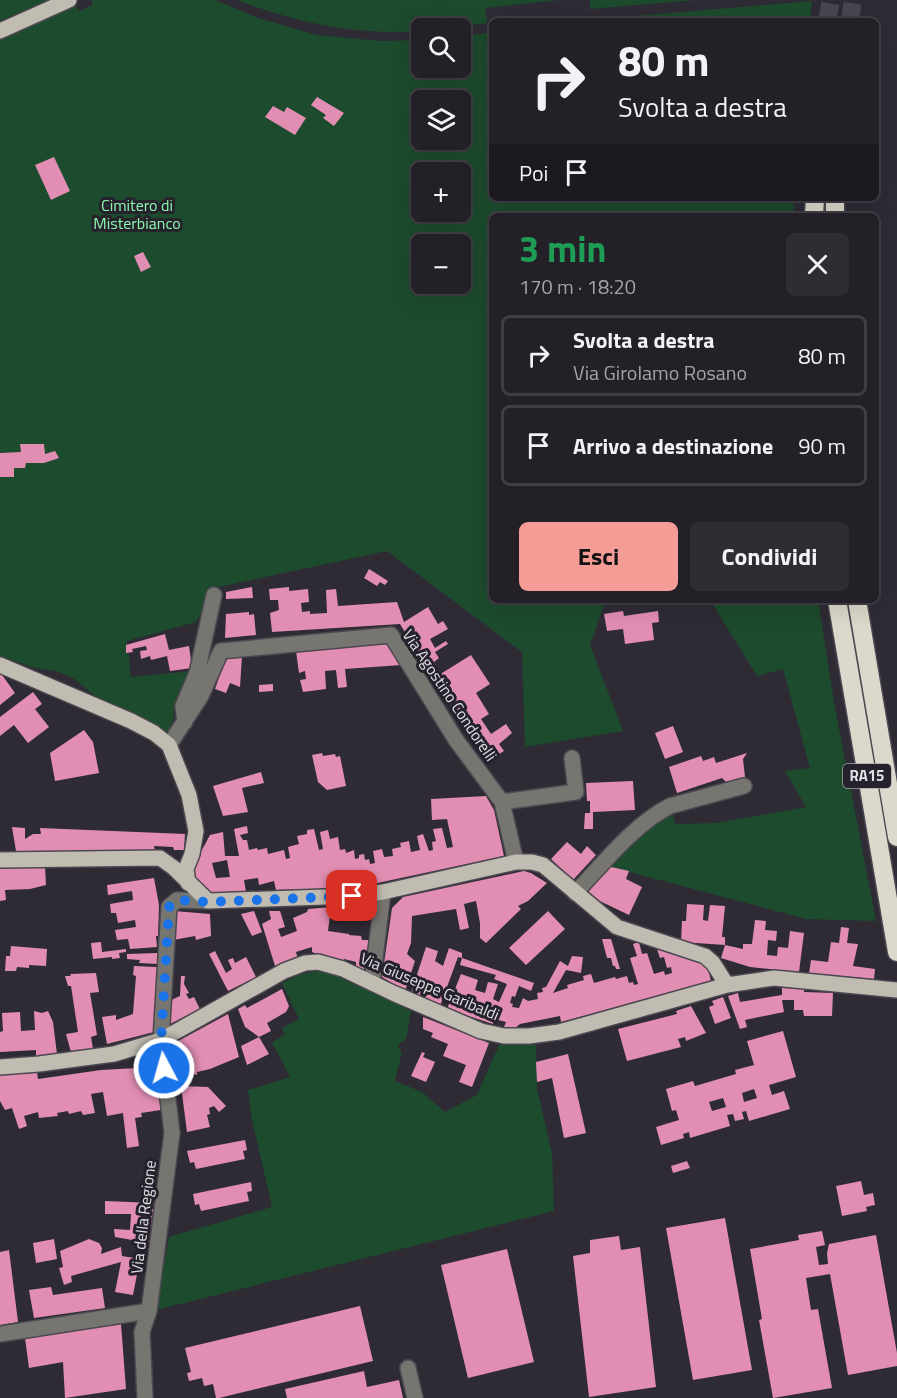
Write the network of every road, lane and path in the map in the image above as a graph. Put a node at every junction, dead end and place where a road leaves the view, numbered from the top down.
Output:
1 (69, 0) edge
2 (0, 31) edge
3 (214, 595) dead end
4 (838, 603) edge
5 (858, 603) edge
6 (0, 665) edge
7 (185, 722) junction
8 (169, 745) junction
9 (572, 758) dead end
10 (744, 786) dead end
11 (502, 801) junction
12 (897, 837) edge
13 (0, 860) edge
14 (516, 862) junction
15 (188, 883) junction
16 (383, 892) junction
17 (575, 893) junction
18 (208, 902) junction
19 (897, 952) edge
20 (372, 982) junction
21 (727, 986) junction
22 (894, 987) edge
23 (161, 1041) junction
24 (0, 1066) edge
25 (149, 1311) junction
26 (0, 1334) edge
27 (408, 1368) dead end
28 (146, 1398) edge
29 (415, 1398) edge

1 - 2 main road
3 - 7 street
4 - 19 highway, RA15
5 - 12 highway, RA15
6 - 8 main road
7 - 8 street, Via Agostino Condorelli
7 - 11 street, Via Agostino Condorelli
8 - 15 main road
9 - 11 street
10 - 17 street
11 - 14 street, Via Agostino Condorelli
13 - 15 main road
14 - 16 main road
14 - 17 main road
15 - 18 main road
16 - 18 main road
16 - 20 street
17 - 21 main road
18 - 23 street, Via della Regione
20 - 21 main road, Via Giuseppe Garibaldi
20 - 23 main road, Via Giuseppe Garibaldi
21 - 22 main road, Via Giuseppe Garibaldi
23 - 24 main road, Via Giuseppe Garibaldi
23 - 25 street, Via della Regione
25 - 26 street
25 - 28 street, Via della Regione
27 - 29 street

